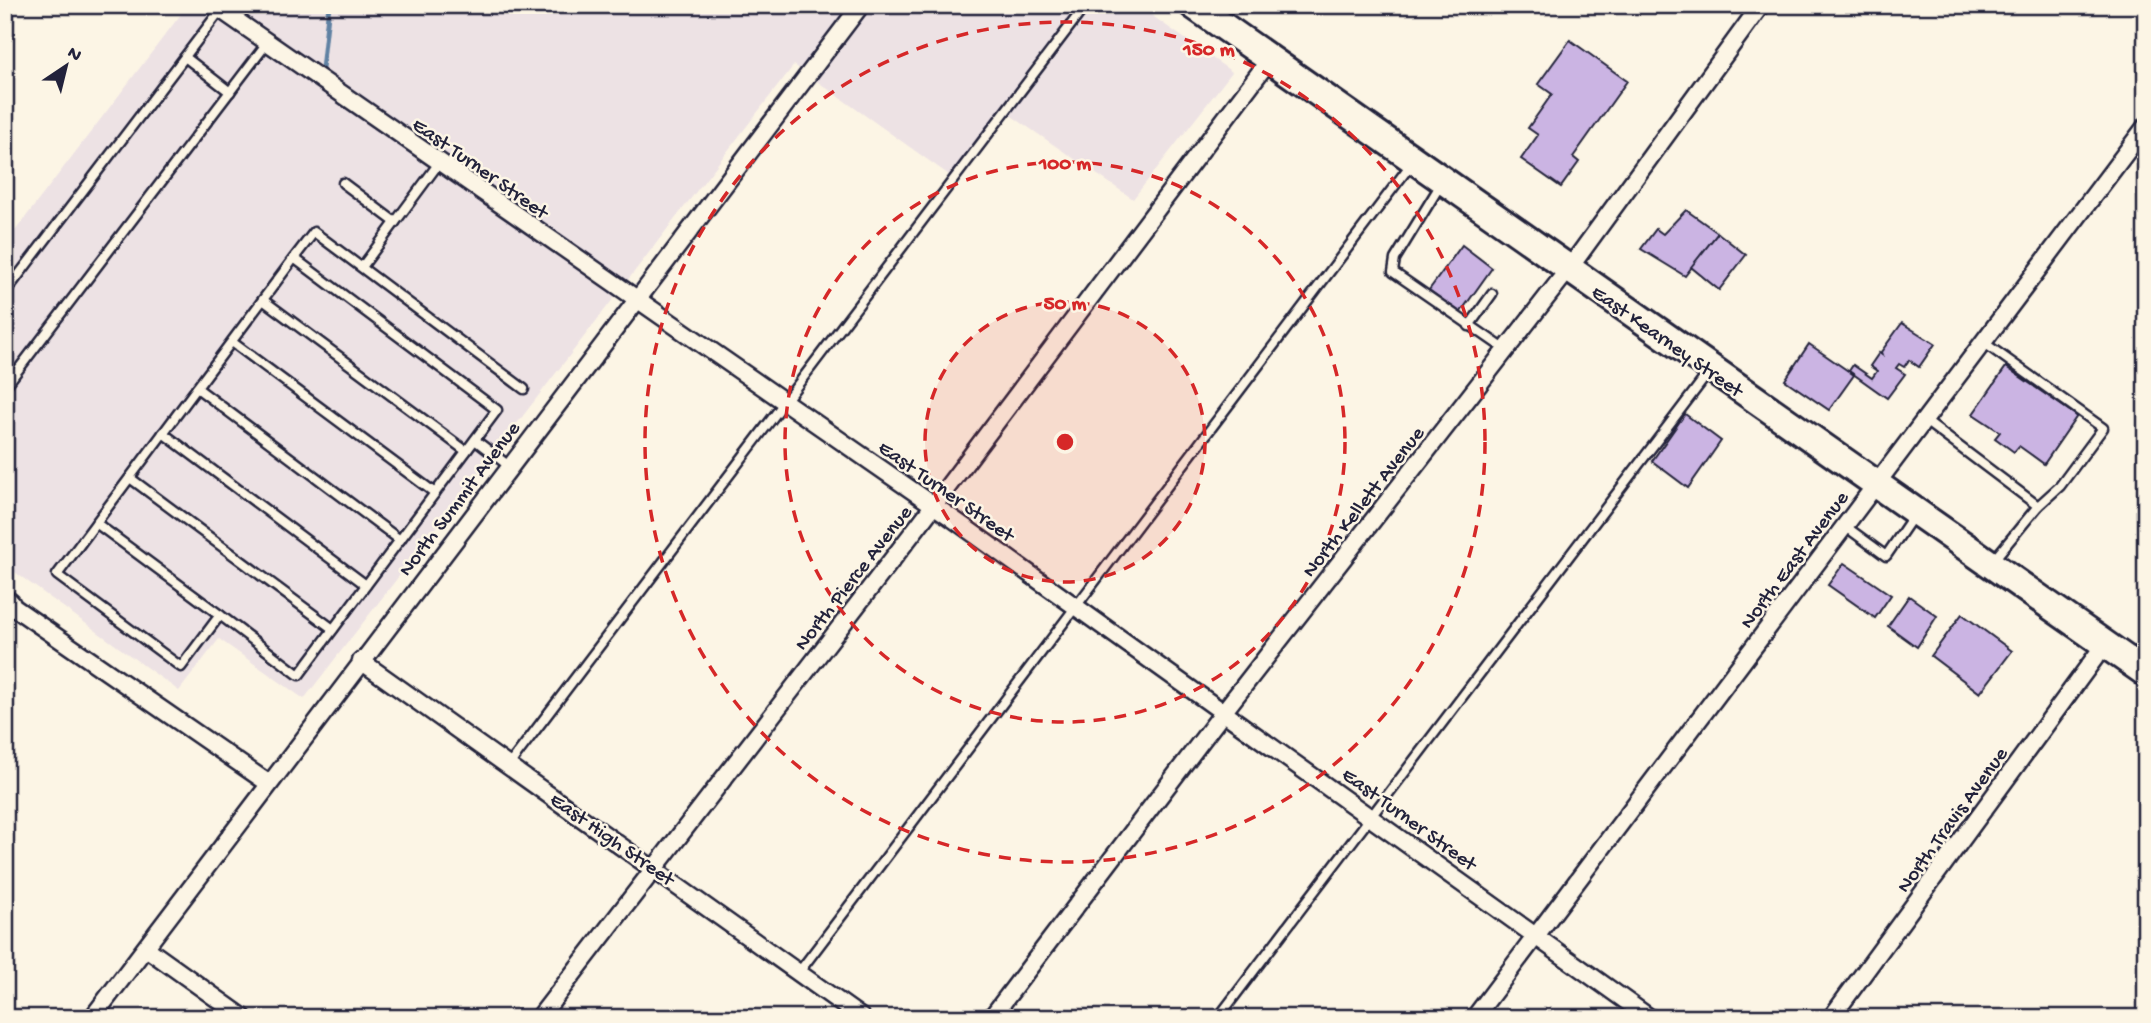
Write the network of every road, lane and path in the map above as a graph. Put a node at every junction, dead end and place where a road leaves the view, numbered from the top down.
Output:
1 (861, 5) edge
2 (1086, 5) edge
3 (1192, 5) edge
4 (1761, 5) edge
5 (220, 7) edge
6 (268, 43) junction
7 (185, 57) junction
8 (1270, 59) junction
9 (230, 92) junction
10 (2146, 126) edge
11 (1414, 161) junction
12 (439, 163) junction
13 (1443, 181) junction
14 (343, 183) dead end
15 (395, 222) junction
16 (294, 258) junction
17 (362, 267) junction
18 (1568, 270) junction
19 (5, 293) edge
20 (1492, 294) dead end
21 (263, 300) junction
22 (635, 300) junction
23 (1469, 326) junction
24 (232, 342) junction
25 (1983, 342) junction
26 (1506, 350) junction
27 (1710, 369) junction
28 (5, 387) edge
29 (197, 388) junction
30 (524, 389) dead end
31 (783, 402) junction
32 (1924, 420) junction
33 (163, 433) junction
34 (475, 440) junction
35 (466, 452) junction
36 (509, 466) junction
37 (130, 478) junction
38 (1875, 485) junction
39 (435, 494) junction
40 (933, 505) junction
41 (2038, 506) junction
42 (1916, 513) junction
43 (96, 523) junction
44 (1844, 526) junction
45 (400, 540) junction
46 (1990, 565) junction
47 (366, 585) junction
48 (6, 604) edge
49 (1075, 605) junction
50 (219, 615) junction
51 (333, 629) junction
52 (2105, 644) junction
53 (362, 661) junction
54 (2146, 673) edge
55 (1225, 710) junction
56 (509, 765) junction
57 (268, 783) junction
58 (1371, 816) junction
59 (654, 868) junction
60 (1536, 935) junction
61 (146, 947) junction
62 (799, 972) junction
63 (92, 1018) edge
64 (244, 1018) edge
65 (539, 1018) edge
66 (862, 1018) edge
67 (991, 1018) edge
68 (1218, 1018) edge
69 (1474, 1018) edge
70 (1650, 1018) edge
71 (1831, 1018) edge

1 - 22 street, North Summit Avenue
2 - 31 lane
3 - 8 main road, East Kearney Street
4 - 18 street, North Kellett Avenue
5 - 6 street, East Turner Street
5 - 7 lane
6 - 9 lane
6 - 12 street, East Turner Street
7 - 9 lane
7 - 19 lane
8 - 11 main road, East Kearney Street
8 - 40 street, North Pierce Avenue
9 - 28 lane
10 - 25 street, North East Avenue
11 - 13 main road, East Kearney Street
11 - 49 lane
12 - 15 lane
12 - 22 street, East Turner Street
13 - 18 main road, East Kearney Street
13 - 23 lane
14 - 15 lane
15 - 17 lane
16 - 17 lane
16 - 21 lane
16 - 34 lane
17 - 30 lane
18 - 26 street, North Kellett Avenue
18 - 27 main road, East Kearney Street
20 - 23 lane
21 - 24 lane
21 - 35 lane
22 - 31 street, East Turner Street
22 - 36 street, North Summit Avenue
23 - 26 lane
24 - 29 lane
24 - 39 lane
25 - 32 street, North East Avenue
25 - 41 lane
26 - 55 street, North Kellett Avenue
27 - 38 main road, East Kearney Street
27 - 58 lane
29 - 33 lane
29 - 45 lane
31 - 40 street, East Turner Street
31 - 56 lane
32 - 38 street, North East Avenue
32 - 41 lane
33 - 37 lane
33 - 47 lane
34 - 35 lane
34 - 36 lane
35 - 39 lane
36 - 53 street, North Summit Avenue
37 - 43 lane
37 - 51 lane
38 - 42 main road, East Kearney Street
38 - 44 street, North East Avenue
39 - 45 lane
40 - 49 street, East Turner Street
40 - 59 street, North Pierce Avenue
41 - 46 lane
42 - 44 lane
42 - 46 main road, East Kearney Street
43 - 50 lane
43 - 50 lane
44 - 60 street, North East Avenue
45 - 47 lane
46 - 52 main road, East Kearney Street
47 - 51 lane
48 - 57 street
49 - 55 street, East Turner Street
49 - 62 lane
50 - 51 lane
52 - 54 main road, East Kearney Street
52 - 71 street, North Travis Avenue
53 - 56 street, East High Street
53 - 57 street, North Summit Avenue
55 - 58 street, East Turner Street
55 - 67 street, North Kellett Avenue
56 - 59 street, East High Street
57 - 61 street, North Summit Avenue
58 - 60 street, East Turner Street
58 - 68 lane
59 - 62 street, East High Street
59 - 65 street, North Pierce Avenue
60 - 69 street, North East Avenue
60 - 70 street, East Turner Street
61 - 63 street, North Summit Avenue
61 - 64 street
62 - 66 street, East High Street

